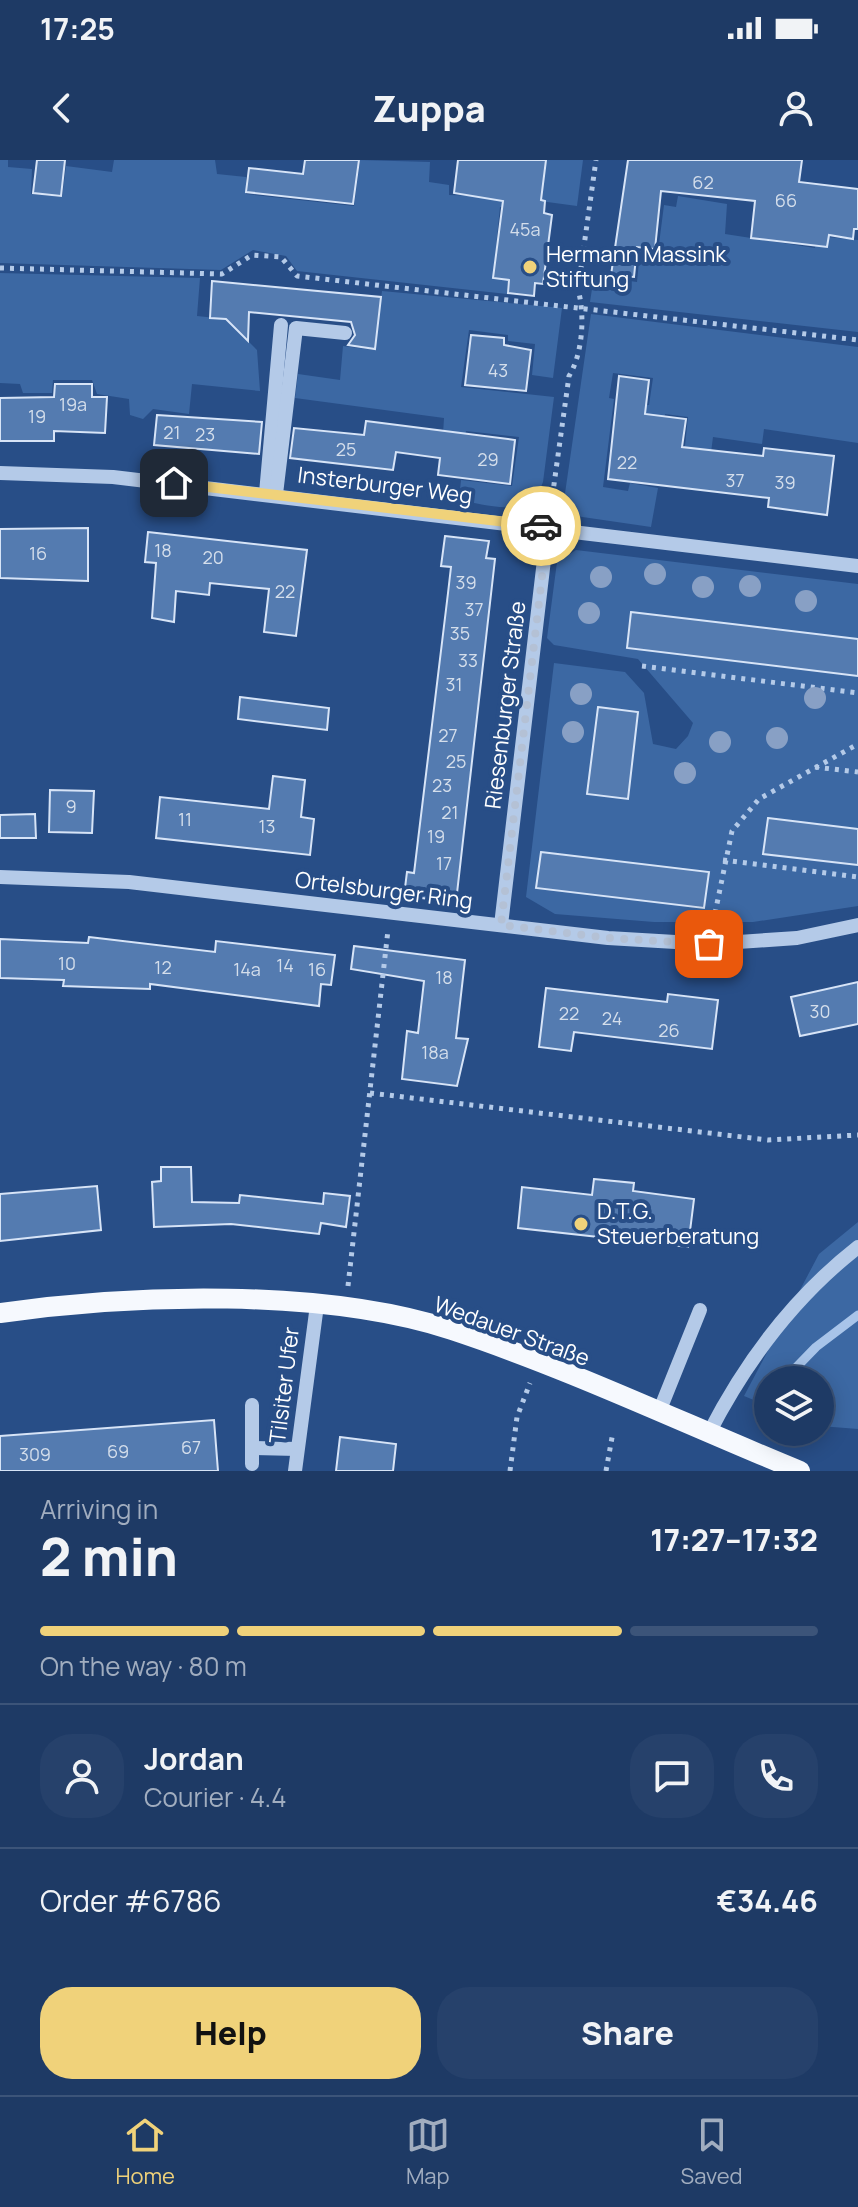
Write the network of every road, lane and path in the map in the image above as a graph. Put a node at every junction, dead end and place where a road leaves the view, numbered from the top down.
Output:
1 (596, 160) edge
2 (0, 268) edge
3 (583, 308) junction
4 (281, 325) dead end
5 (345, 333) dead end
6 (858, 340) edge
7 (0, 473) edge
8 (271, 494) junction
9 (548, 526) junction
10 (858, 566) edge
11 (642, 666) dead end
12 (858, 693) edge
13 (858, 744) edge
14 (813, 767) junction
15 (858, 772) edge
16 (723, 860) junction
17 (0, 877) edge
18 (858, 877) edge
19 (390, 913) junction
20 (501, 925) junction
21 (858, 925) edge
22 (709, 944) junction
23 (370, 1093) junction
24 (858, 1135) edge
25 (858, 1247) edge
26 (317, 1305) junction
27 (344, 1307) junction
28 (700, 1310) dead end
29 (0, 1313) edge
30 (537, 1364) junction
31 (252, 1405) dead end
32 (659, 1412) junction
33 (613, 1432) dead end
34 (709, 1433) junction
35 (297, 1449) junction
36 (295, 1471) edge
37 (510, 1471) edge
38 (606, 1471) edge
39 (800, 1471) edge

1 - 3 path
2 - 3 path
3 - 6 path
3 - 9 path
4 - 8 street
5 - 8 street
7 - 8 street, Insterburger Weg
8 - 9 street, Insterburger Weg
9 - 10 street, Insterburger Weg
9 - 20 street, Riesenburger Straße
11 - 12 path
13 - 14 path
14 - 15 path
14 - 16 path
16 - 18 path
16 - 22 path
17 - 19 street, Ortelsburger Ring
19 - 20 street, Ortelsburger Ring
19 - 23 path
20 - 22 street, Ortelsburger Ring
21 - 22 street, Ortelsburger Ring
23 - 24 path
23 - 27 path
25 - 34 street
26 - 27 main road, Wedauer Straße
26 - 29 main road, Wedauer Straße
26 - 35 street, Tilsiter Ufer
27 - 30 main road, Wedauer Straße
28 - 32 street
30 - 32 main road, Wedauer Straße
30 - 37 path
31 - 35 street
32 - 34 main road, Wedauer Straße
33 - 38 path
34 - 39 main road, Wedauer Straße
35 - 36 street, Tilsiter Ufer

